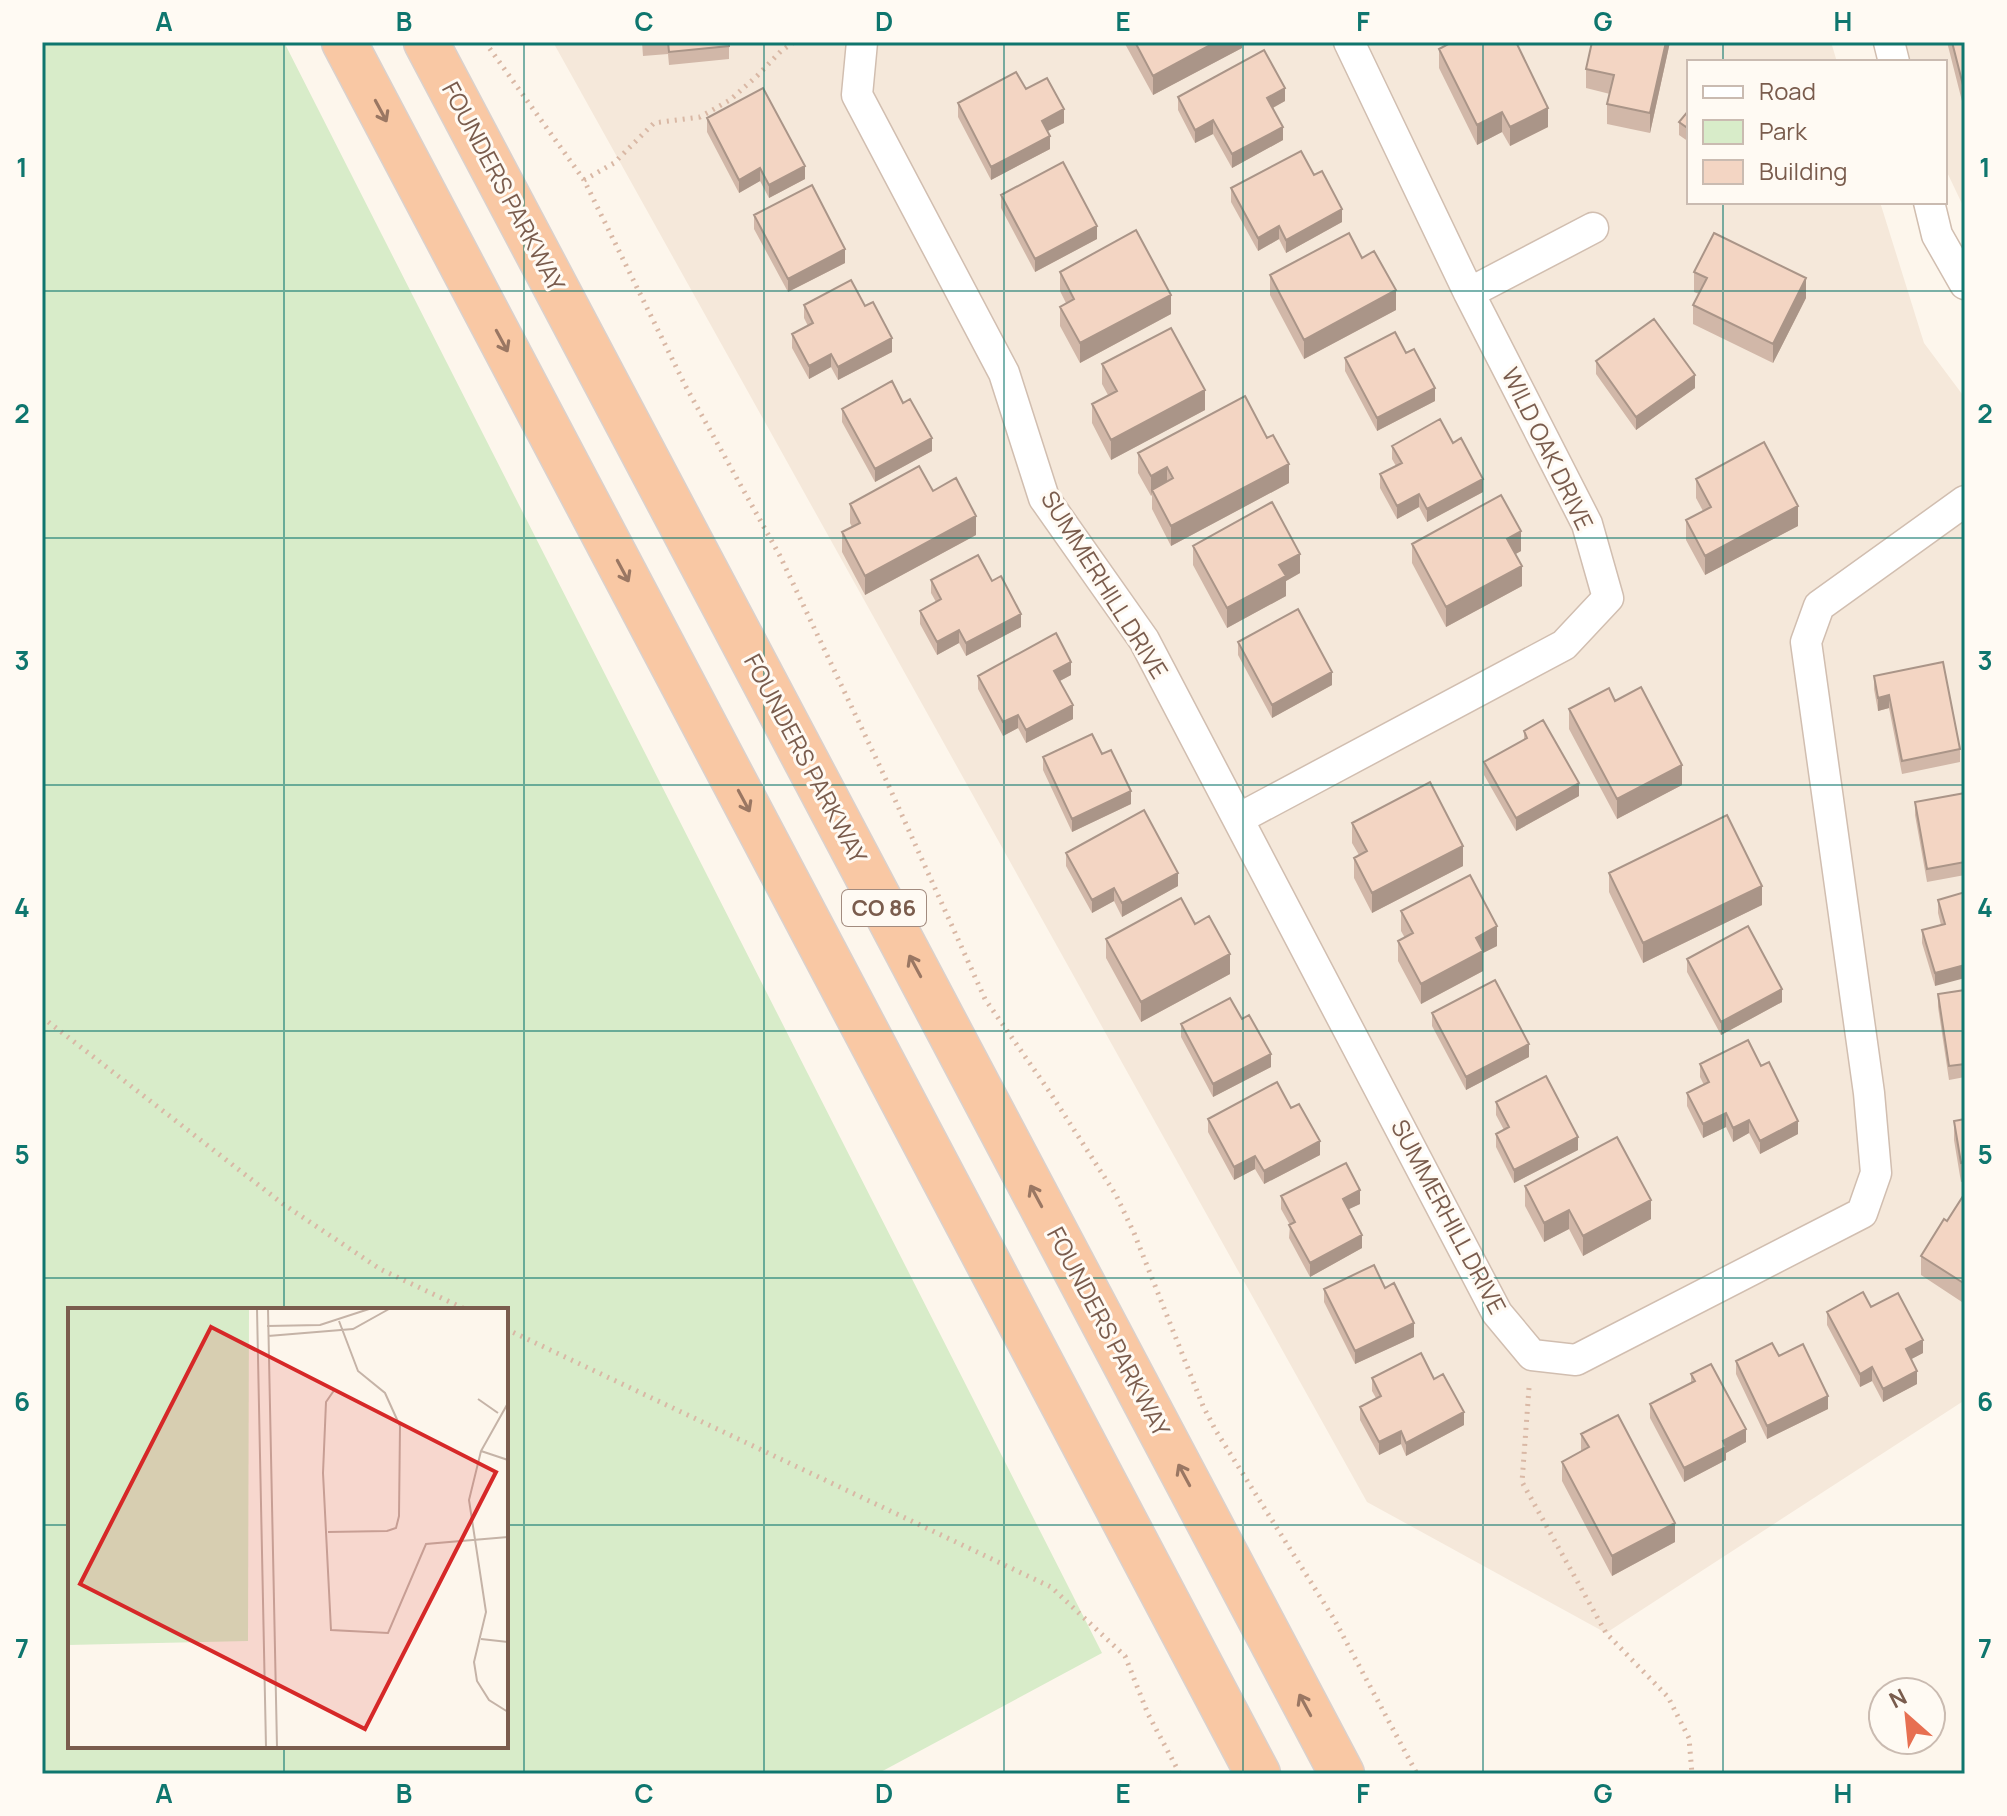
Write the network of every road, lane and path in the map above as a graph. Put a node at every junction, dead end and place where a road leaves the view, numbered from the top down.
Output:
1 (344, 42) edge
2 (426, 42) edge
3 (485, 42) edge
4 (794, 42) edge
5 (862, 42) edge
6 (1349, 42) edge
7 (584, 180) junction
8 (1929, 204) edge
9 (1593, 228) dead end
10 (1965, 284) edge
11 (1469, 293) junction
12 (1965, 501) edge
13 (1238, 819) junction
14 (42, 1017) edge
15 (463, 1308) edge
16 (508, 1330) edge
17 (1532, 1355) junction
18 (1180, 1774) edge
19 (1258, 1774) edge
20 (1342, 1774) edge
21 (1417, 1774) edge
22 (1692, 1774) edge

1 -> 19 highway, CO 86
20 -> 2 highway, FOUNDERS PARKWAY / CO 86
3 - 7 path
4 - 7 path
5 - 13 street, SUMMERHILL DRIVE
6 - 11 street, WILD OAK DRIVE
7 - 21 path
8 - 10 street
9 - 11 street
11 - 13 street, WILD OAK DRIVE
12 - 17 street
13 - 17 street, SUMMERHILL DRIVE
14 - 15 path
16 - 18 path
17 - 22 path

